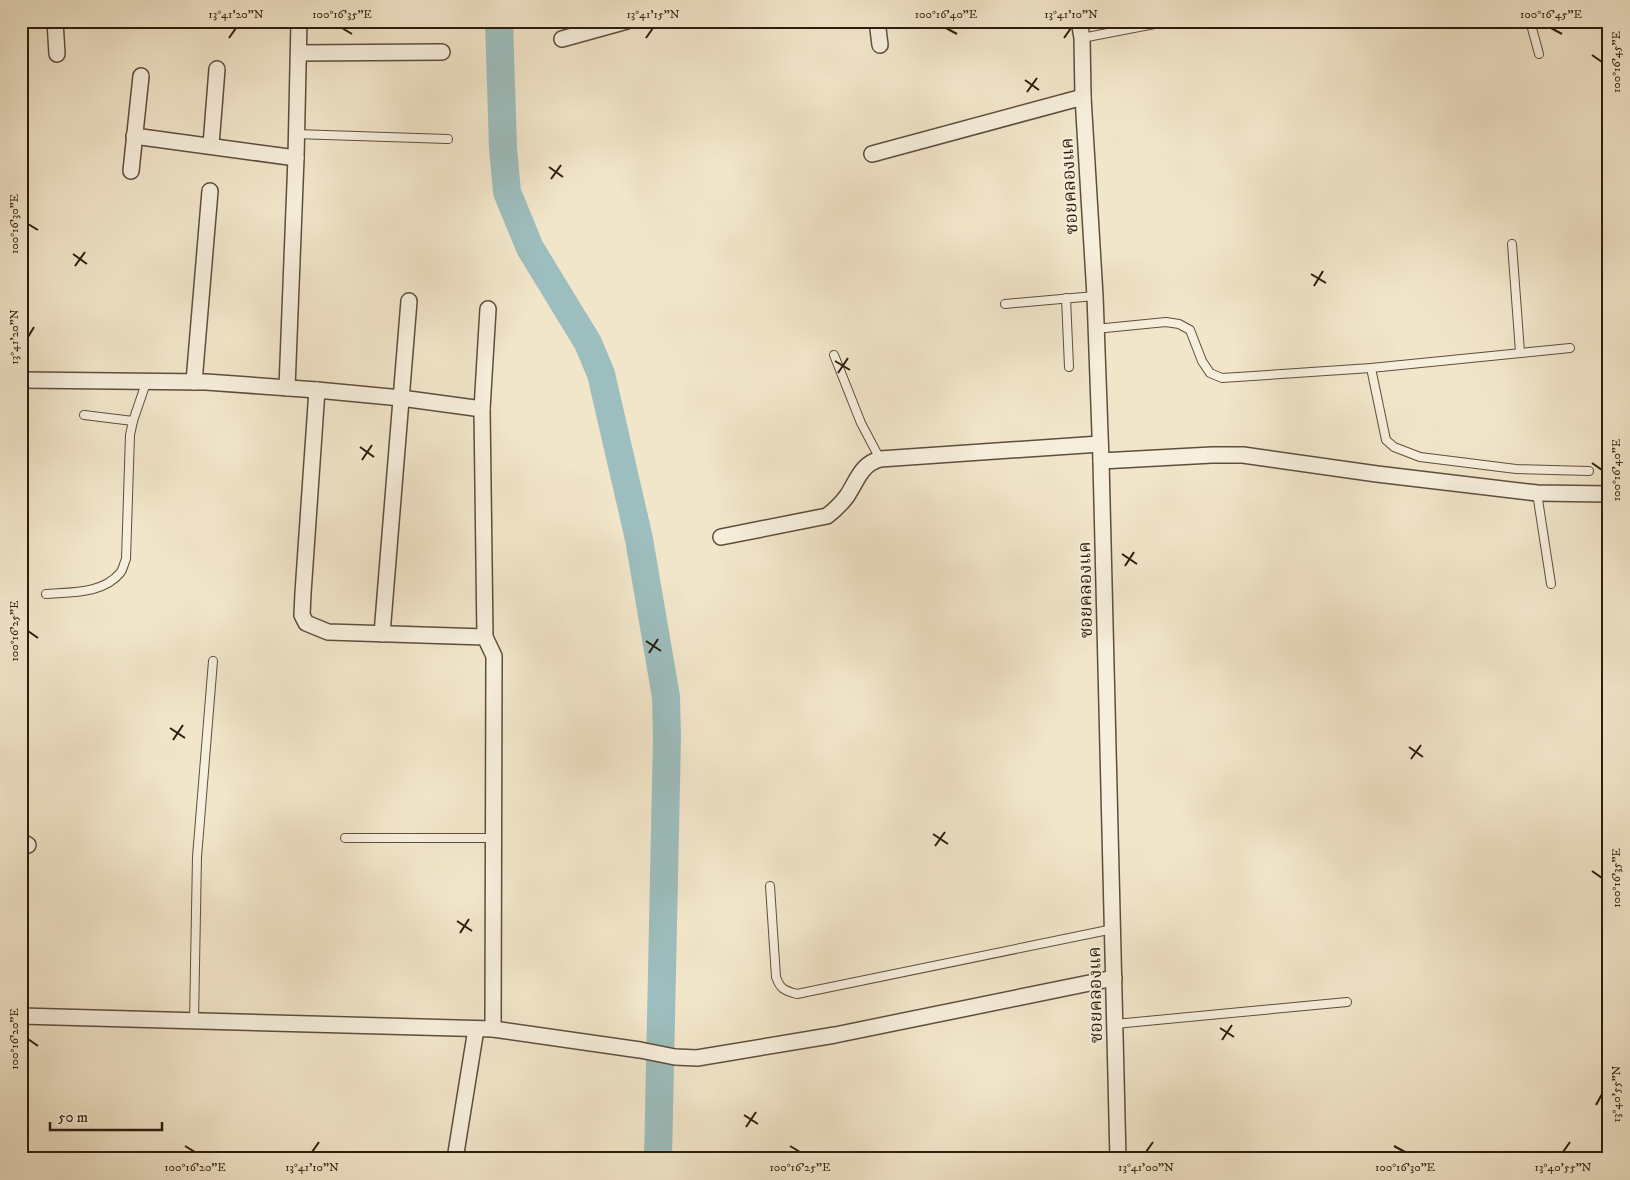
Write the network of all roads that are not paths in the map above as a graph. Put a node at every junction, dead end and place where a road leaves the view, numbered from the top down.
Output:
1 (55, 21) edge
2 (299, 21) edge
3 (627, 21) edge
4 (877, 21) edge
5 (1079, 21) edge
6 (1170, 21) edge
7 (1530, 21) edge
8 (1082, 38) junction
9 (562, 39) dead end
10 (880, 45) dead end
11 (442, 52) dead end
12 (299, 53) junction
13 (57, 54) dead end
14 (1539, 54) dead end
15 (217, 69) dead end
16 (141, 76) dead end
17 (1083, 97) junction
18 (295, 134) junction
19 (134, 136) junction
20 (448, 139) dead end
21 (210, 145) junction
22 (872, 154) dead end
23 (296, 158) junction
24 (131, 171) dead end
25 (210, 191) dead end
26 (1512, 244) dead end
27 (1095, 296) junction
28 (1066, 298) junction
29 (409, 301) dead end
30 (1005, 304) dead end
31 (488, 309) dead end
32 (1095, 328) junction
33 (1570, 348) dead end
34 (1520, 352) junction
35 (834, 355) dead end
36 (1069, 367) dead end
37 (1370, 368) junction
38 (21, 380) edge
39 (194, 382) junction
40 (146, 383) junction
41 (287, 388) junction
42 (318, 390) junction
43 (401, 398) junction
44 (482, 409) junction
45 (84, 415) dead end
46 (133, 421) junction
47 (1100, 444) junction
48 (880, 459) junction
49 (1101, 461) junction
50 (1589, 471) dead end
51 (1537, 493) junction
52 (1609, 494) edge
53 (721, 537) dead end
54 (1551, 584) dead end
55 (46, 594) dead end
56 (382, 634) junction
57 (485, 636) junction
58 (213, 661) dead end
59 (345, 838) dead end
60 (494, 838) junction
61 (770, 886) dead end
62 (1113, 929) junction
63 (1114, 978) junction
64 (1347, 1002) dead end
65 (21, 1016) edge
66 (194, 1021) junction
67 (1115, 1024) junction
68 (476, 1029) junction
69 (493, 1029) junction
70 (1118, 1157) edge
71 (455, 1159) edge
72 (1134, 1159) edge

1 - 13 street
2 - 12 street
3 - 9 street
4 - 10 street
5 - 8 street, ซอยคลองแค
6 - 8 lane
7 - 14 lane
8 - 17 street, ซอยคลองแค
11 - 12 street
12 - 18 street
15 - 21 street
16 - 19 street
17 - 22 street
17 - 27 street, ซอยคลองแค
18 - 20 lane
18 - 23 street
19 - 21 street
19 - 24 street
21 - 23 street
23 - 41 street
25 - 39 street
26 - 34 lane
27 - 28 lane
27 - 32 street, ซอยคลองแค
28 - 30 lane
28 - 36 lane
29 - 43 street
31 - 44 street
32 - 37 lane
32 - 47 street, ซอยคลองแค
33 - 34 lane
34 - 37 lane
35 - 48 lane
37 - 50 lane
38 - 40 street
39 - 40 street
39 - 41 street
40 - 46 lane
41 - 42 street
42 - 43 street
42 - 56 street
43 - 44 street
43 - 56 street
44 - 57 street
45 - 46 lane
46 - 55 lane
47 - 48 street
47 - 49 street, ซอยคลองแค
48 - 53 street
49 - 51 street
49 - 62 street, ซอยคลองแค
51 - 52 street
51 - 54 lane
56 - 57 street
57 - 60 street
58 - 66 lane
59 - 60 lane
60 - 69 street
61 - 62 lane
62 - 63 street, ซอยคลองแค
63 - 67 street, ซอยคลองแค
63 - 69 street
64 - 67 lane
65 - 66 street
66 - 68 street
67 - 70 street, ซอยคลองแค
68 - 69 street
68 - 71 street
70 - 72 lane

